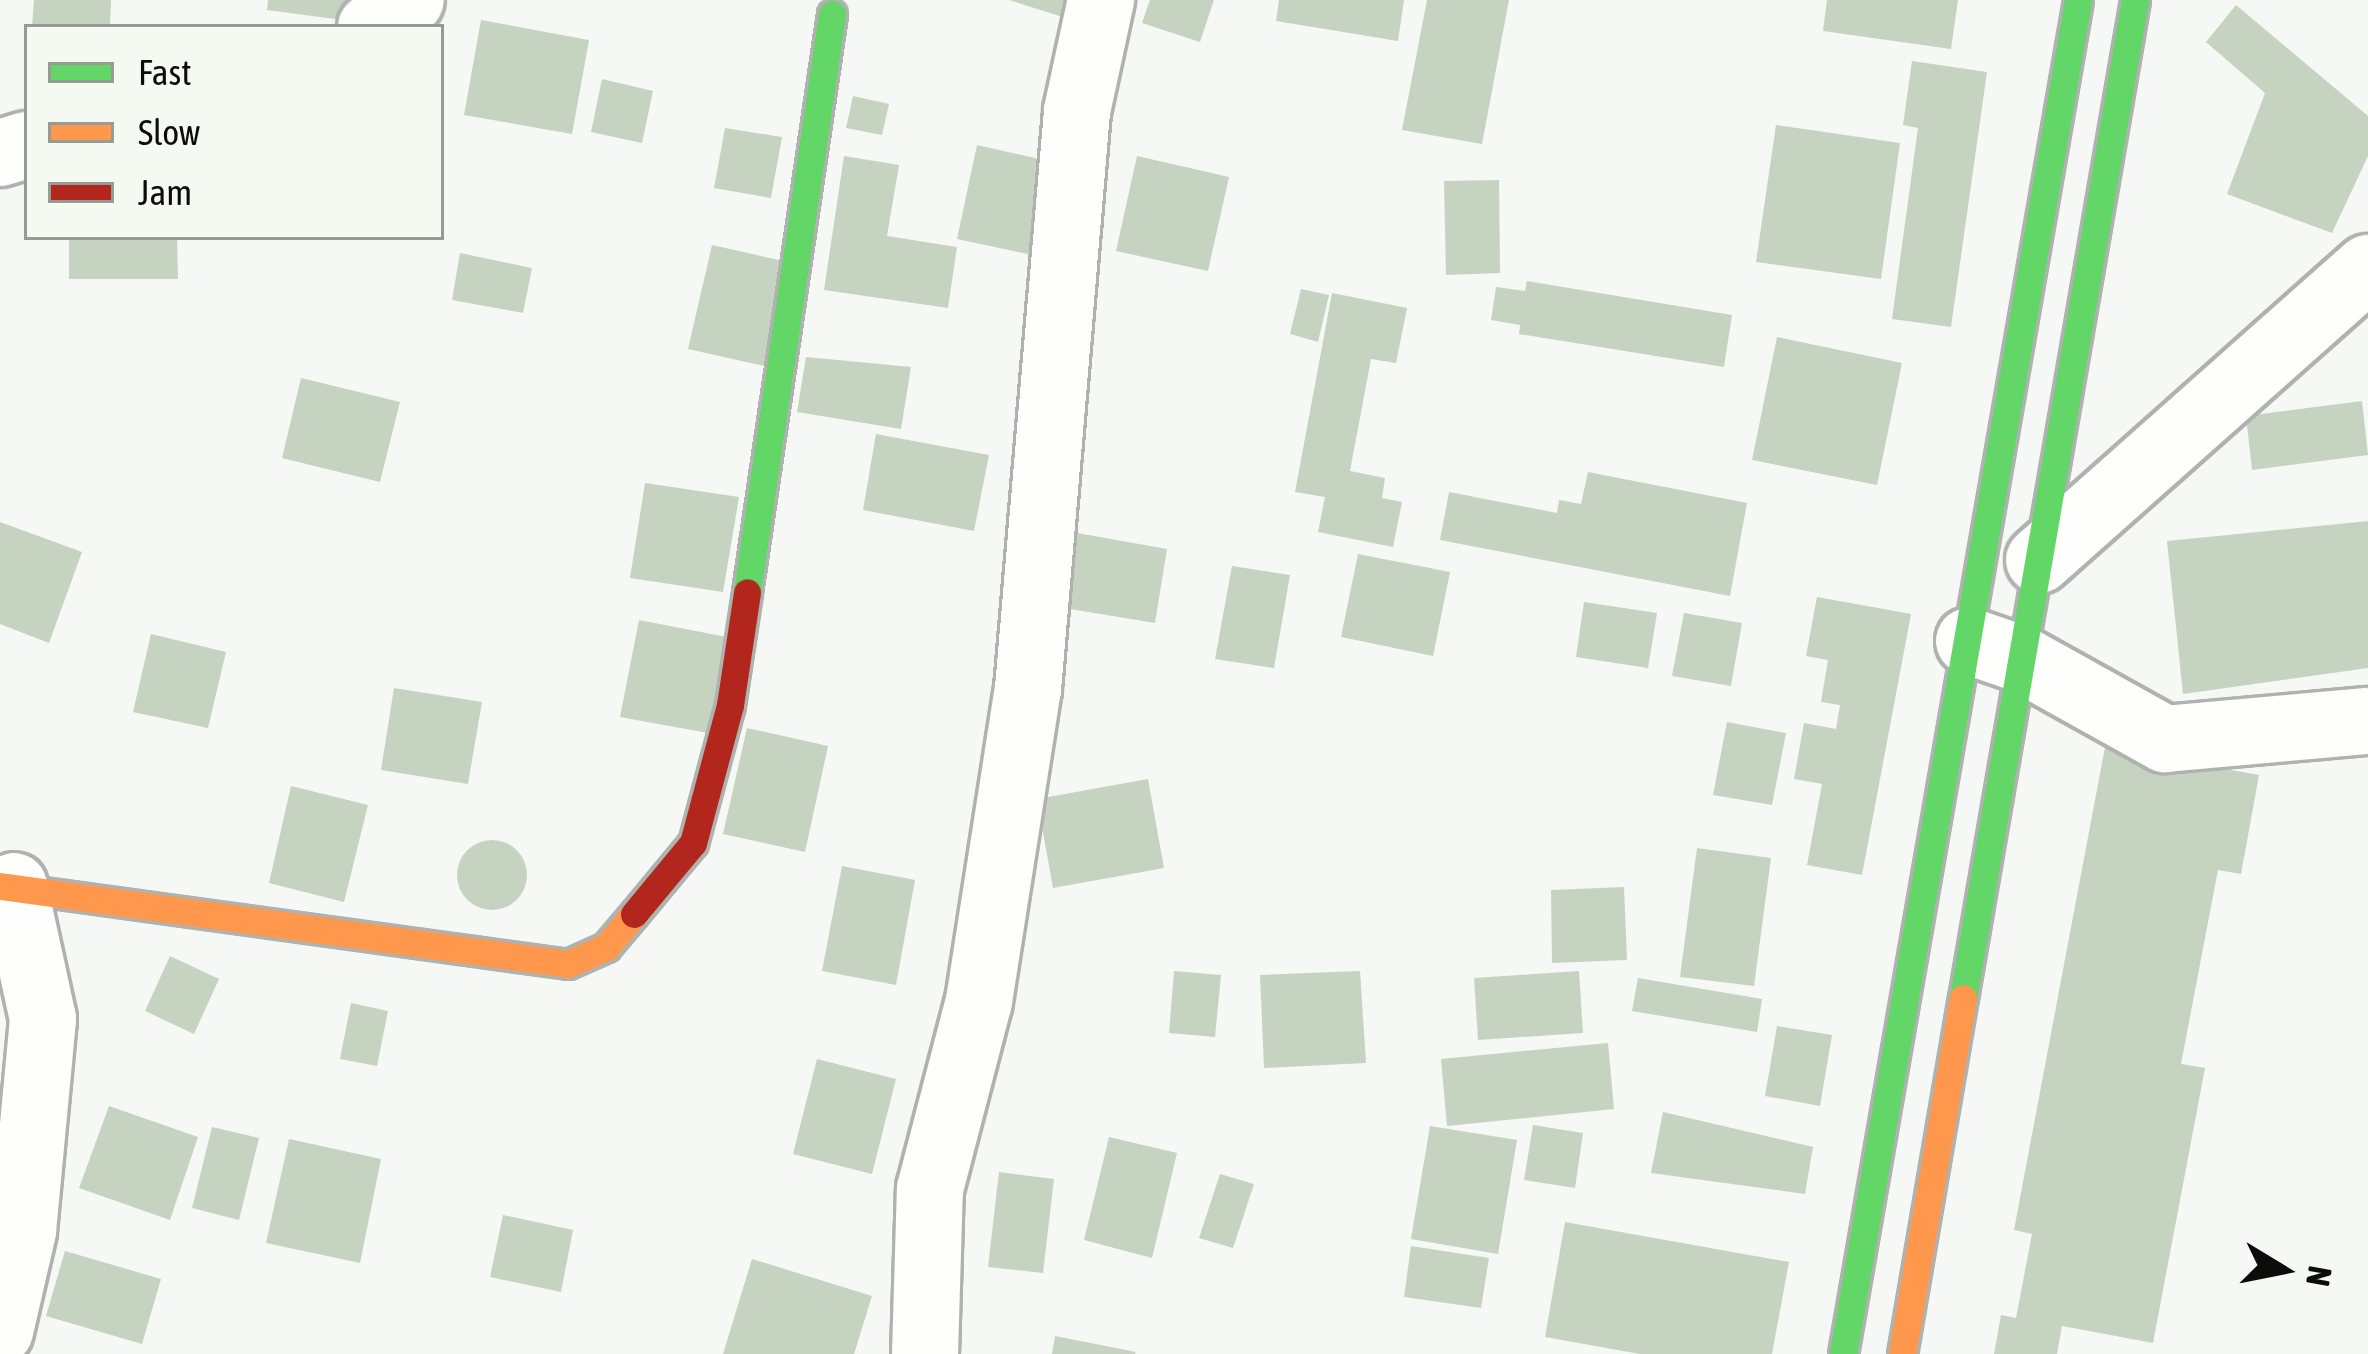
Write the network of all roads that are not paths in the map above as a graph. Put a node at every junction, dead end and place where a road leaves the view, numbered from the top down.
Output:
1 (411, 0) edge
2 (1101, 0) edge
3 (2078, 0) edge
4 (2135, 0) edge
5 (832, 14) dead end
6 (375, 24) edge
7 (2368, 268) edge
8 (2038, 560) junction
9 (1994, 650) junction
10 (2368, 721) edge
11 (7, 886) edge
12 (1860, 1254) junction
13 (1917, 1263) junction
14 (0, 1331) edge
15 (925, 1354) edge
16 (1843, 1354) edge
17 (1902, 1354) edge

1 - 6 street
2 - 15 street
3 - 9 main road
4 - 8 main road
5 - 11 main road
7 - 8 street
8 - 9 main road
9 - 10 street
9 - 12 main road
9 - 13 main road
11 - 14 street
12 - 13 main road
12 - 16 main road
13 - 17 main road

